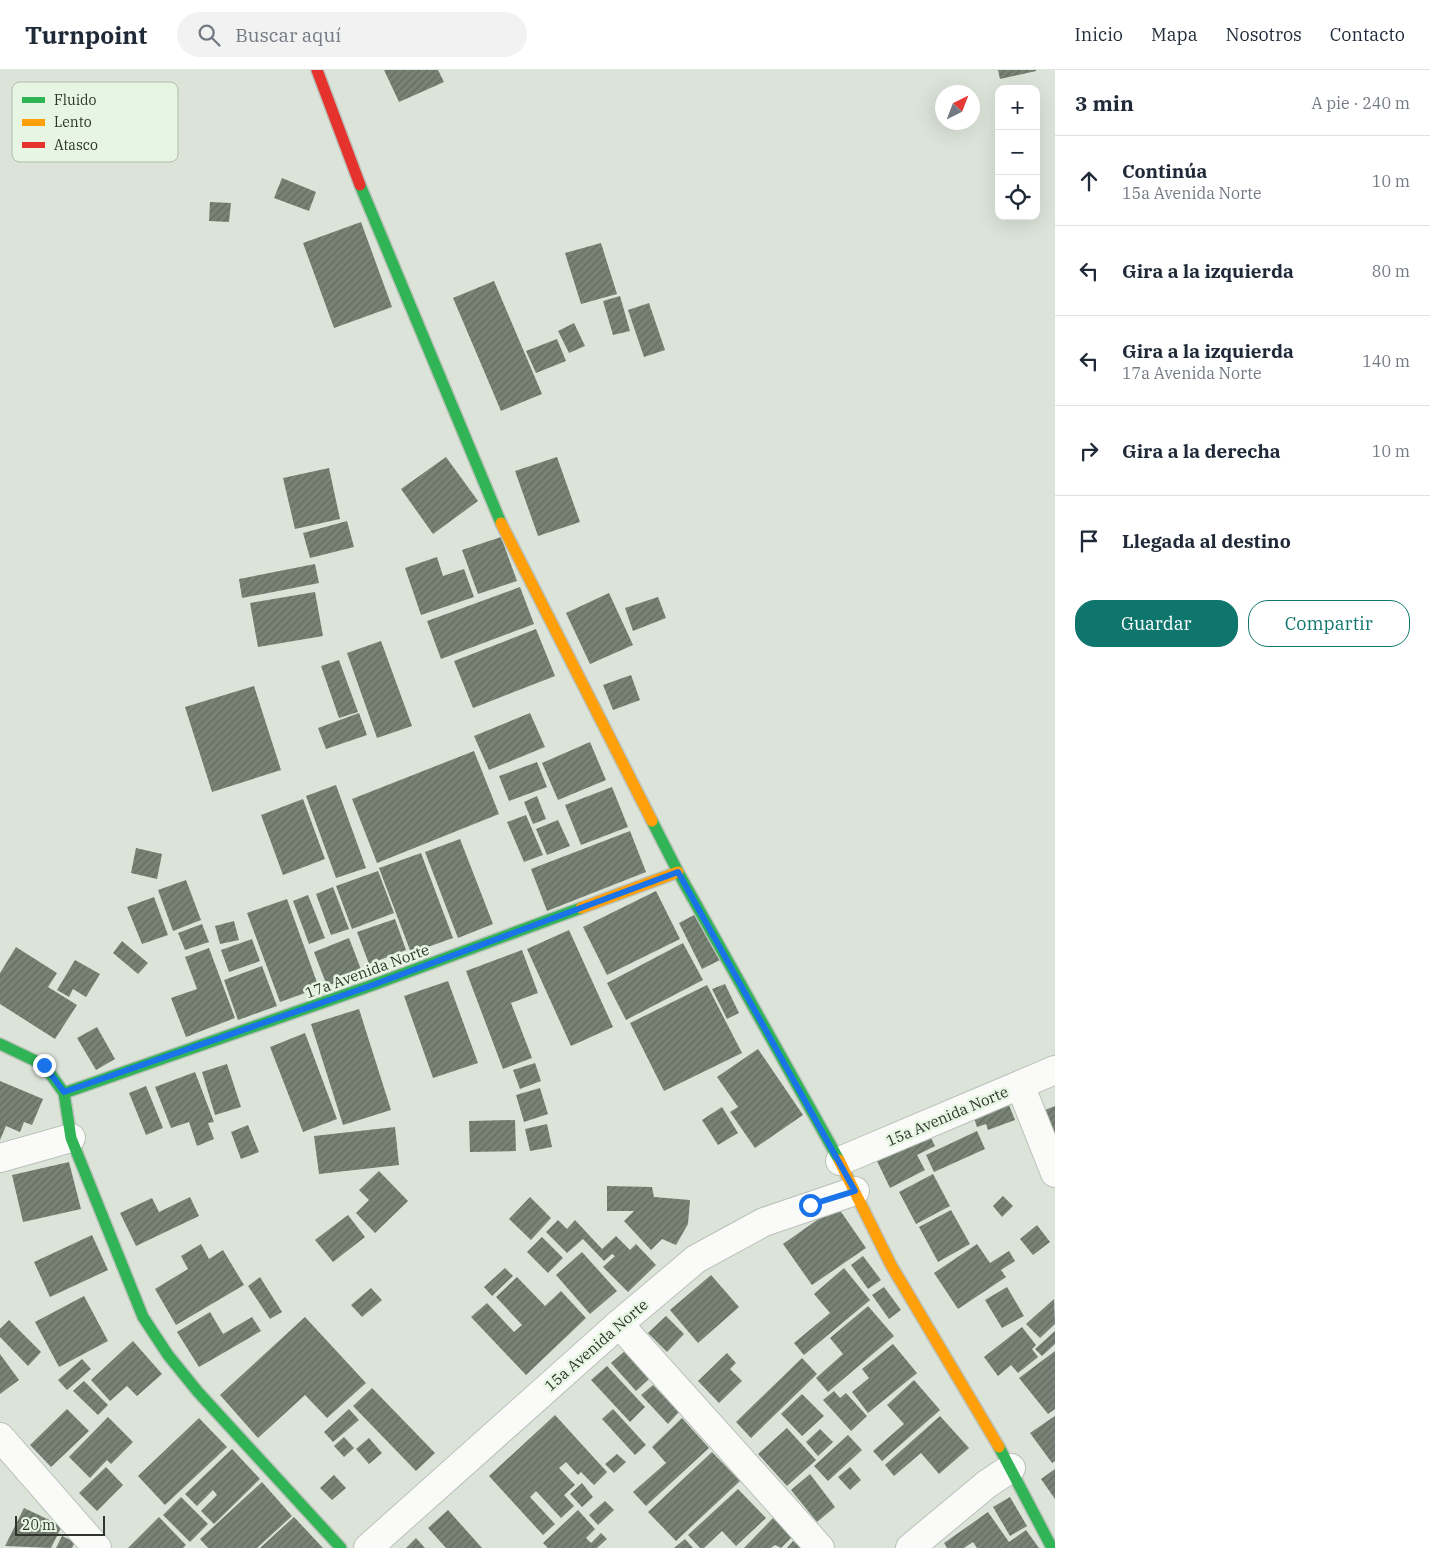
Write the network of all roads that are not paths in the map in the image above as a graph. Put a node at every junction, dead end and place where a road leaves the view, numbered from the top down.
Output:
1 (317, 70) edge
2 (678, 872) junction
3 (0, 1044) edge
4 (1055, 1070) edge
5 (1020, 1085) junction
6 (64, 1092) junction
7 (71, 1138) junction
8 (0, 1158) edge
9 (840, 1161) junction
10 (1055, 1173) edge
11 (855, 1191) junction
12 (619, 1324) junction
13 (0, 1438) edge
14 (1011, 1468) junction
15 (97, 1548) edge
16 (341, 1548) edge
17 (368, 1548) edge
18 (820, 1548) edge
19 (910, 1548) edge
20 (1052, 1548) edge

1 - 2 street
2 - 6 street, 17a Avenida Norte
2 - 9 street
3 - 6 street
4 - 5 street, 15a Avenida Norte
5 - 9 street, 15a Avenida Norte
5 - 10 street
6 - 7 street
7 - 8 street
7 - 16 street
9 - 11 street
11 - 12 street, 15a Avenida Norte
11 - 14 street
12 - 17 street, 15a Avenida Norte
12 - 18 street
13 - 15 street
14 - 19 street
14 - 20 street

